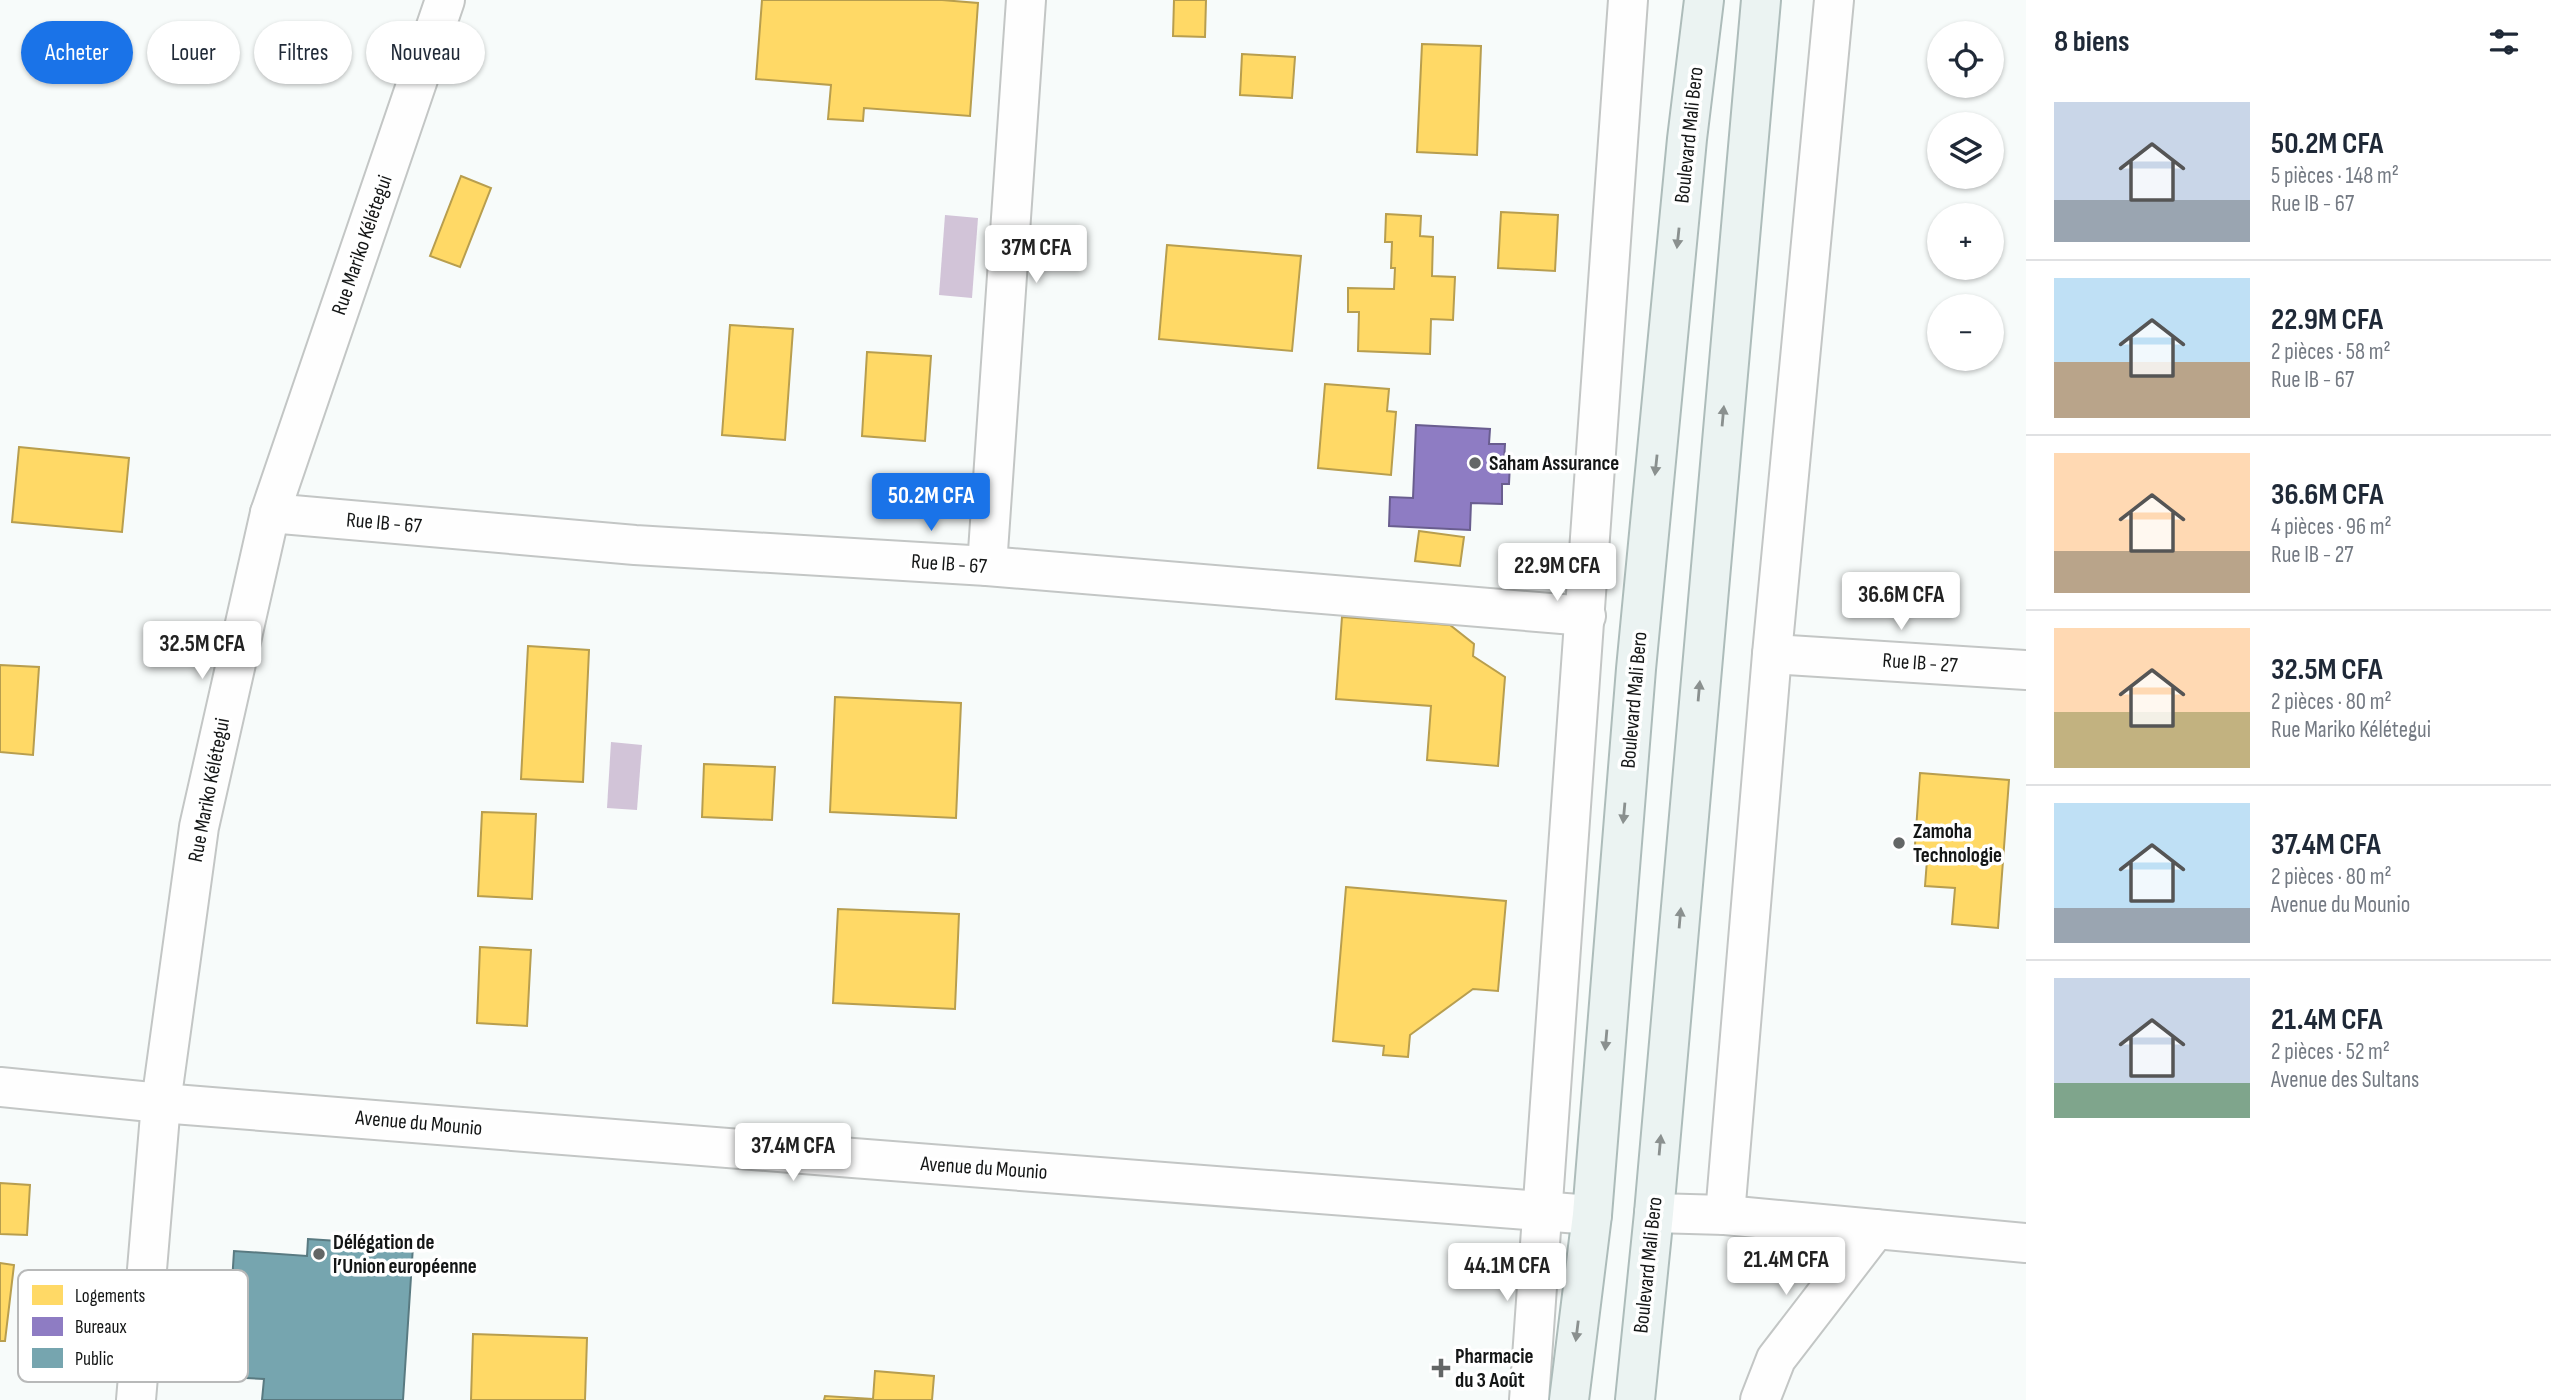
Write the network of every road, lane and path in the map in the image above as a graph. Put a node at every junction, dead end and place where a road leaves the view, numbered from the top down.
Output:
1 (445, 0) edge
2 (1026, 0) edge
3 (1628, 0) edge
4 (1703, 0) edge
5 (1761, 0) edge
6 (1834, 0) edge
7 (270, 513) junction
8 (987, 566) junction
9 (1586, 616) junction
10 (1772, 654) junction
11 (2026, 670) edge
12 (0, 1087) edge
13 (160, 1103) junction
14 (1544, 1210) junction
15 (1654, 1213) junction
16 (1592, 1215) junction
17 (1725, 1215) junction
18 (1876, 1229) junction
19 (2026, 1243) edge
20 (147, 1270) edge
21 (137, 1382) edge
22 (136, 1400) edge
23 (1529, 1400) edge
24 (1569, 1400) edge
25 (1635, 1400) edge
26 (1760, 1400) edge

1 - 7 street, Rue Mariko Kélétegui
2 - 8 street
3 - 9 street
4 -> 16 main road, Boulevard Mali Bero
15 -> 5 main road, Boulevard Mali Bero
6 - 10 street
7 - 8 street, Rue IB - 67
7 - 13 street, Rue Mariko Kélétegui
8 - 9 street, Rue IB - 67
9 - 14 street
10 - 11 street, Rue IB - 27
10 - 17 street
12 - 13 street, Avenue du Mounio
13 - 14 street, Avenue du Mounio
13 - 20 street, Rue Mariko Kélétegui
14 - 16 street, Avenue du Mounio
14 - 23 street
15 - 17 street
15 - 25 main road, Boulevard Mali Bero
16 -> 24 main road, Boulevard Mali Bero
17 - 18 street
18 - 19 street
18 - 26 street
21 - 22 street, Rue Mariko Kélétegui

